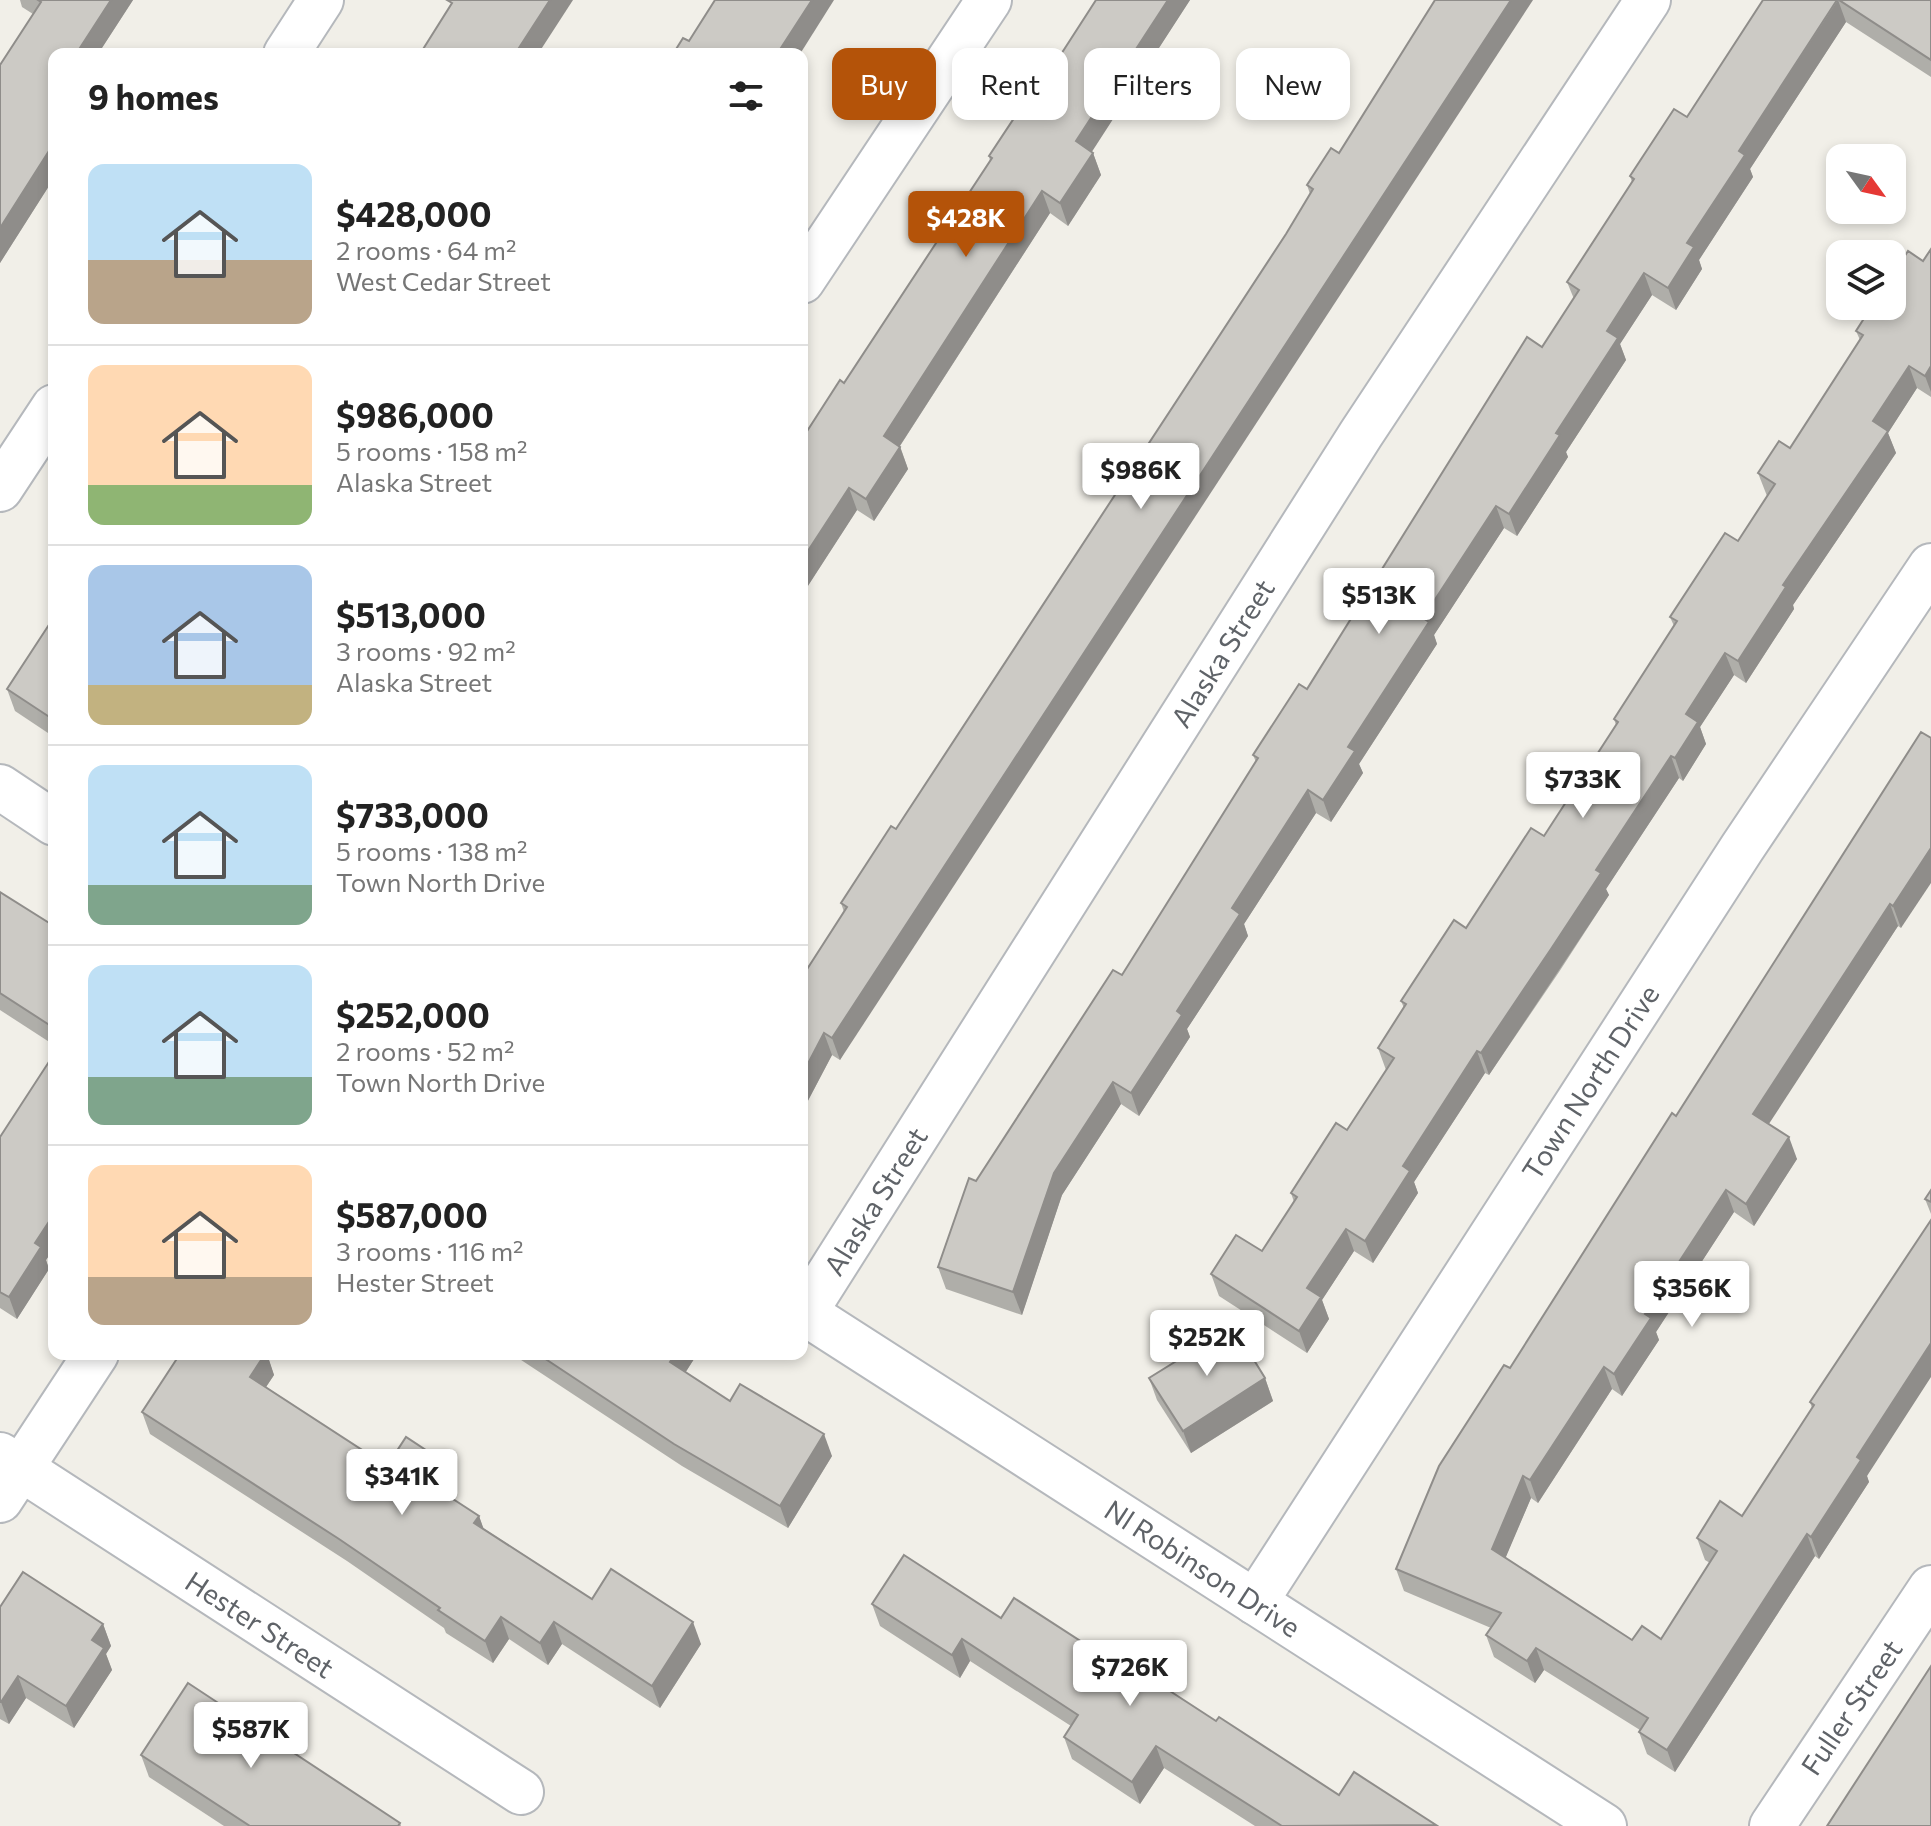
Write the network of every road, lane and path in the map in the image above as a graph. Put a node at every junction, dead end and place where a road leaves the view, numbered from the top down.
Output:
1 (321, 0) edge
2 (989, 0) edge
3 (1648, 0) edge
4 (290, 48) edge
5 (808, 272) edge
6 (48, 416) edge
7 (0, 489) edge
8 (1931, 566) edge
9 (0, 787) edge
10 (48, 819) edge
11 (808, 1303) edge
12 (808, 1314) edge
13 (92, 1360) edge
14 (7, 1475) edge
15 (1931, 1588) edge
16 (1255, 1602) junction
17 (521, 1792) dead end
18 (1604, 1826) edge
19 (1772, 1826) edge

1 - 4 street
2 - 5 street
3 - 11 street, Alaska Street
6 - 7 street
8 - 16 street, Town North Drive
9 - 10 street
12 - 16 street, Nl Robinson Drive
13 - 14 street
14 - 17 street, Hester Street
15 - 19 street, Fuller Street
16 - 18 street, Nl Robinson Drive

